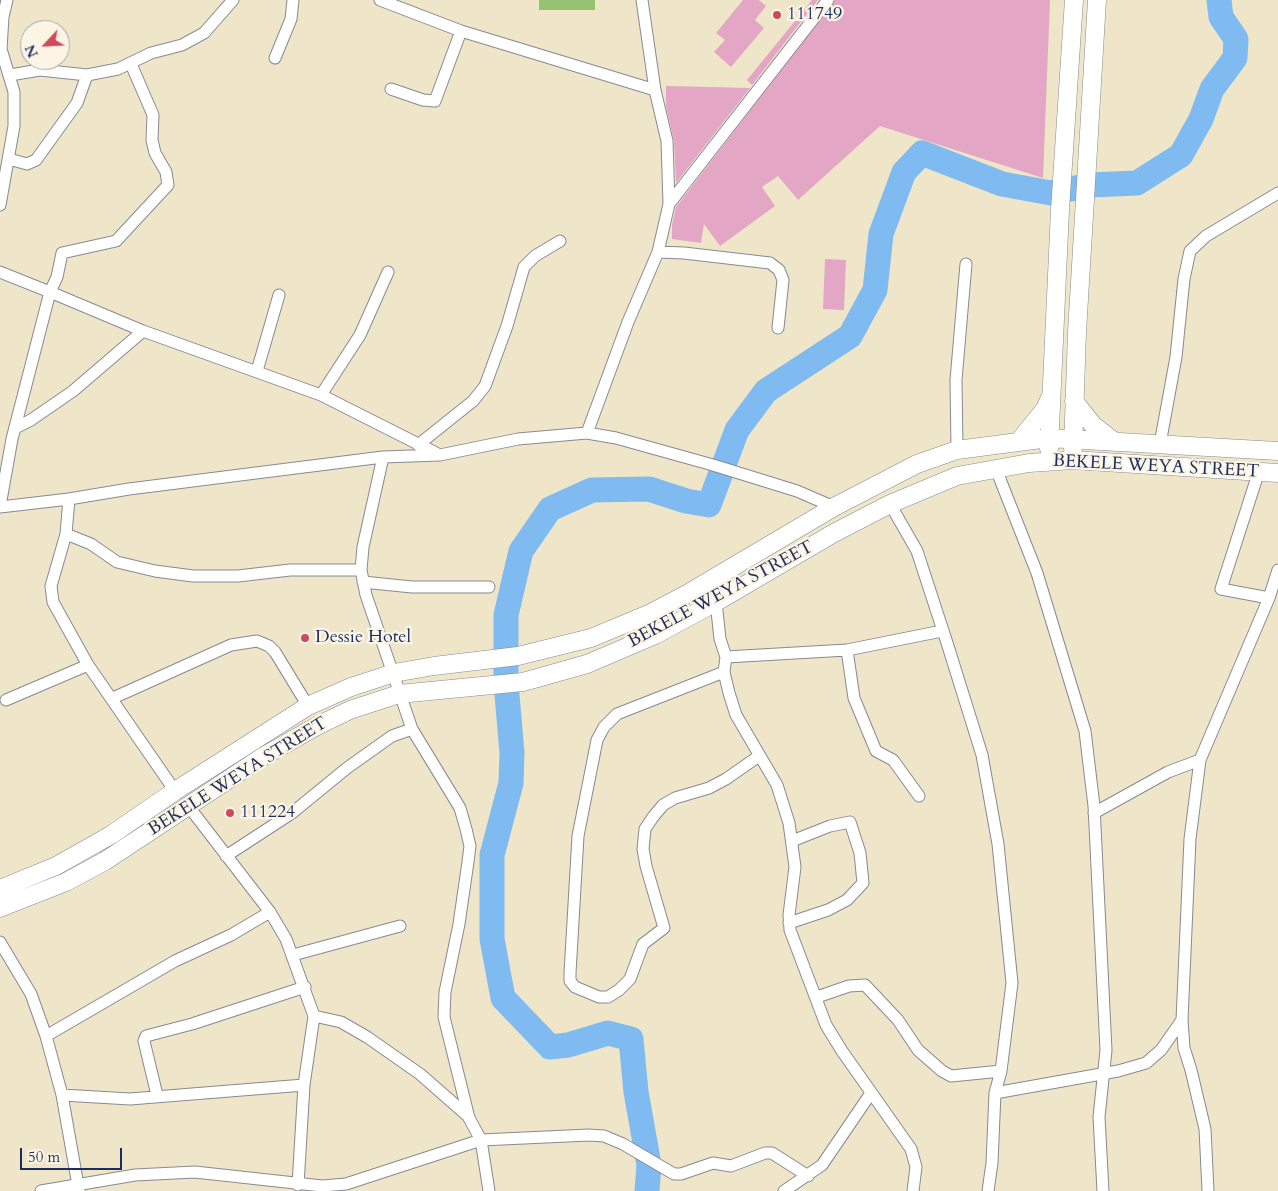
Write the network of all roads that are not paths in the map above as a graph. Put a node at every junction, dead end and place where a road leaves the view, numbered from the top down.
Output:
1 (7, 0) edge
2 (233, 0) edge
3 (293, 0) edge
4 (380, 0) edge
5 (642, 0) edge
6 (828, 0) edge
7 (1074, 0) edge
8 (1098, 0) edge
9 (461, 30) junction
10 (275, 58) dead end
11 (131, 64) junction
12 (10, 75) junction
13 (87, 75) junction
14 (391, 89) dead end
15 (655, 90) junction
16 (10, 158) junction
17 (1278, 193) edge
18 (669, 204) junction
19 (0, 205) edge
20 (560, 241) dead end
21 (658, 252) junction
22 (966, 264) dead end
23 (0, 272) edge
24 (388, 272) dead end
25 (50, 292) junction
26 (279, 295) dead end
27 (778, 328) dead end
28 (143, 331) junction
29 (257, 371) junction
30 (321, 395) junction
31 (1051, 395) junction
32 (1074, 401) junction
33 (17, 427) junction
34 (587, 433) junction
35 (1049, 438) junction
36 (12, 439) junction
37 (1073, 439) junction
38 (1020, 440) junction
39 (0, 442) edge
40 (1115, 442) junction
41 (1160, 444) junction
42 (418, 445) junction
43 (957, 450) junction
44 (1278, 451) edge
45 (440, 455) junction
46 (384, 457) junction
47 (1073, 460) junction
48 (1049, 461) junction
49 (996, 468) junction
50 (1258, 472) junction
51 (1278, 472) edge
52 (69, 500) junction
53 (890, 504) junction
54 (0, 507) edge
55 (834, 507) junction
56 (66, 534) junction
57 (361, 570) junction
58 (1278, 570) edge
59 (364, 582) junction
60 (489, 587) dead end
61 (1269, 598) junction
62 (716, 602) junction
63 (942, 631) junction
64 (847, 650) junction
65 (726, 657) junction
66 (88, 665) junction
67 (724, 672) junction
68 (394, 673) junction
69 (399, 694) junction
70 (113, 698) junction
71 (6, 700) dead end
72 (308, 706) junction
73 (412, 729) junction
74 (759, 756) junction
75 (1200, 760) junction
76 (175, 791) junction
77 (919, 796) dead end
78 (189, 807) junction
79 (1094, 813) junction
80 (792, 841) junction
81 (226, 856) junction
82 (0, 889) edge
83 (0, 908) edge
84 (270, 912) junction
85 (790, 923) junction
86 (400, 926) dead end
87 (0, 942) edge
88 (292, 955) junction
89 (305, 987) junction
90 (817, 997) junction
91 (314, 1016) junction
92 (1182, 1020) junction
93 (46, 1036) junction
94 (1002, 1071) junction
95 (1104, 1073) junction
96 (304, 1085) junction
97 (871, 1093) junction
98 (995, 1093) junction
99 (62, 1094) junction
100 (157, 1095) junction
101 (470, 1118) junction
102 (481, 1140) junction
103 (808, 1176) junction
104 (298, 1185) junction
105 (282, 1187) edge
106 (78, 1188) edge
107 (41, 1191) edge
108 (489, 1191) edge
109 (784, 1191) edge
110 (913, 1191) edge
111 (988, 1191) edge
112 (1104, 1191) edge
113 (1208, 1191) edge

1 - 12 street
2 - 11 street
3 - 10 street
4 - 9 street
5 - 15 street
6 - 18 street
7 - 31 main road
8 - 32 main road
9 - 14 street
9 - 15 street
11 - 13 street
11 - 25 street
12 - 13 street
12 - 16 street
13 - 16 street
15 - 18 street
16 - 19 street
17 - 41 street
18 - 21 street
20 - 42 street
21 - 27 street
21 - 34 street
22 - 43 street
23 - 25 street
24 - 30 street
25 - 28 street
25 - 33 street
26 - 29 street
28 - 29 street
28 - 33 street
29 - 30 street
30 - 42 street
31 - 35 main road
31 - 38 main road
32 - 37 main road
32 - 40 main road
33 - 36 street
34 - 45 street
34 - 55 street
35 - 37 main road
35 - 38 main road
35 - 48 main road
36 - 39 street
36 - 54 street
37 - 40 main road
37 - 47 main road
38 - 43 main road
40 - 41 main road
41 - 44 main road
42 - 45 street
43 - 55 main road
45 - 46 street
46 - 52 street
46 - 57 street
47 - 48 main road, BEKELE WEYA STREET
47 - 50 main road, BEKELE WEYA STREET
48 - 49 main road, BEKELE WEYA STREET
49 - 53 main road, BEKELE WEYA STREET
49 - 79 street
50 - 51 main road, BEKELE WEYA STREET
50 - 61 street
52 - 54 street
52 - 56 street
53 - 62 main road, BEKELE WEYA STREET
53 - 63 street
55 - 68 main road
56 - 57 street
56 - 66 street
57 - 59 street
58 - 61 street
59 - 60 street
59 - 68 street
61 - 75 street
62 - 65 street
62 - 69 main road, BEKELE WEYA STREET
63 - 64 street
63 - 94 street
64 - 65 street
64 - 77 street
65 - 67 street
66 - 70 street
66 - 71 street
67 - 74 street
67 - 74 street
68 - 69 street
68 - 72 main road
69 - 73 street
69 - 78 main road, BEKELE WEYA STREET
70 - 72 street
70 - 76 street
72 - 76 main road
73 - 81 street
73 - 101 street
74 - 80 street
75 - 79 street
75 - 92 street
76 - 82 main road
78 - 81 street
78 - 83 main road, BEKELE WEYA STREET
79 - 95 street
80 - 85 street
80 - 85 street
81 - 84 street
84 - 88 street
84 - 93 street
85 - 90 street
86 - 88 street
87 - 93 street
88 - 89 street
89 - 91 street
89 - 100 street
90 - 94 street
90 - 97 street
91 - 96 street
91 - 101 street
92 - 95 street
92 - 113 street
93 - 99 street
94 - 98 street
95 - 98 street
95 - 112 street
96 - 100 street
96 - 104 street
97 - 103 street
97 - 110 street
98 - 111 street
99 - 100 street
99 - 106 street
101 - 102 street
102 - 103 street
102 - 104 street
102 - 108 street
103 - 109 street
104 - 105 street
105 - 106 street
106 - 107 street

